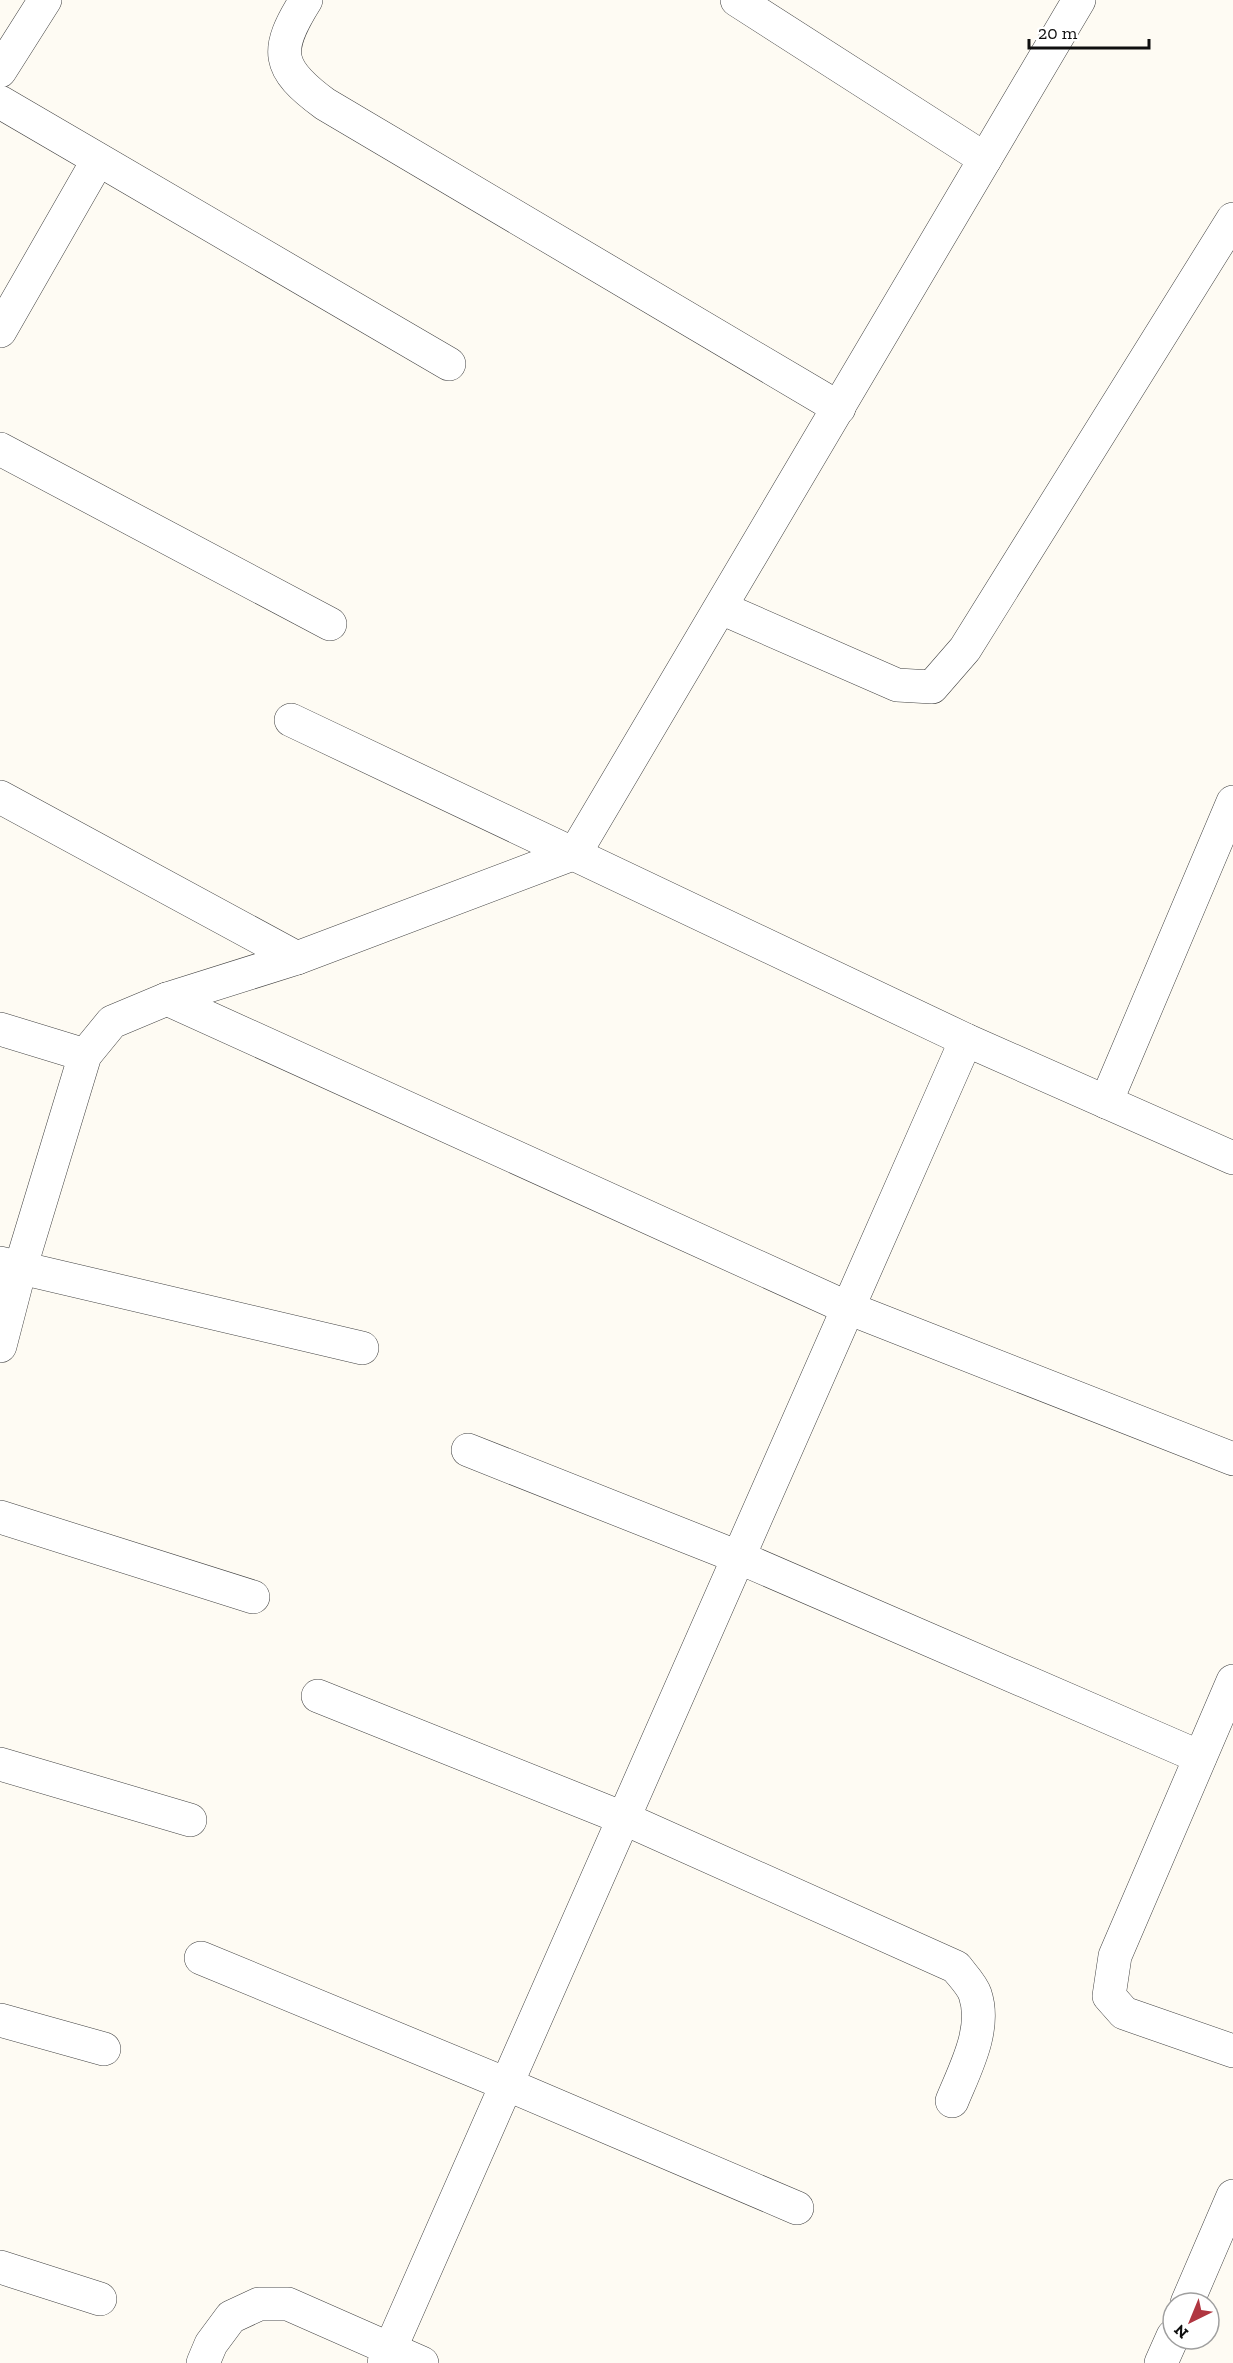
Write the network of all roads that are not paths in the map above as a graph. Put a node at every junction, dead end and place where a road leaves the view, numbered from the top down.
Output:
1 (45, 0) edge
2 (306, 0) edge
3 (737, 0) edge
4 (1079, 0) edge
5 (0, 71) edge
6 (0, 102) edge
7 (985, 159) junction
8 (98, 160) junction
9 (1233, 219) edge
10 (0, 331) edge
11 (449, 364) dead end
12 (839, 408) junction
13 (0, 449) edge
14 (721, 608) junction
15 (330, 624) dead end
16 (291, 720) dead end
17 (0, 797) edge
18 (1233, 802) edge
19 (575, 853) junction
20 (297, 958) junction
21 (167, 999) junction
22 (0, 1029) edge
23 (966, 1040) junction
24 (85, 1055) junction
25 (1106, 1102) junction
26 (1233, 1158) edge
27 (10, 1266) edge
28 (848, 1308) junction
29 (0, 1346) edge
30 (362, 1348) dead end
31 (468, 1450) dead end
32 (1233, 1459) edge
33 (0, 1517) edge
34 (738, 1557) junction
35 (253, 1597) dead end
36 (1233, 1682) edge
37 (318, 1696) dead end
38 (1200, 1757) junction
39 (0, 1764) edge
40 (623, 1818) junction
41 (190, 1820) dead end
42 (201, 1958) dead end
43 (0, 2019) edge
44 (104, 2049) dead end
45 (1233, 2051) edge
46 (506, 2084) junction
47 (952, 2101) dead end
48 (1231, 2205) edge
49 (797, 2208) dead end
50 (0, 2267) edge
51 (1192, 2291) edge
52 (100, 2299) dead end
53 (387, 2356) edge
54 (203, 2363) edge
55 (422, 2363) edge

1 - 5 street
2 - 12 street
3 - 7 street
4 - 7 street
6 - 8 street
7 - 12 street
8 - 10 street
8 - 11 street
9 - 14 street
12 - 14 street
13 - 15 street
14 - 19 street
16 - 19 street
17 - 20 street
18 - 25 street
19 - 20 street
19 - 23 street
20 - 21 street
21 - 24 street
21 - 28 street
22 - 24 street
23 - 25 street
23 - 28 street
24 - 27 street
25 - 26 street
27 - 29 street
27 - 30 street
28 - 32 street
28 - 34 street
31 - 34 street
33 - 35 street
34 - 38 street
34 - 40 street
36 - 38 street
37 - 40 street
38 - 45 street
39 - 41 street
40 - 46 street
40 - 47 street
42 - 46 street
43 - 44 street
46 - 49 street
46 - 53 street
48 - 51 street
50 - 52 street
53 - 54 street
53 - 55 street

